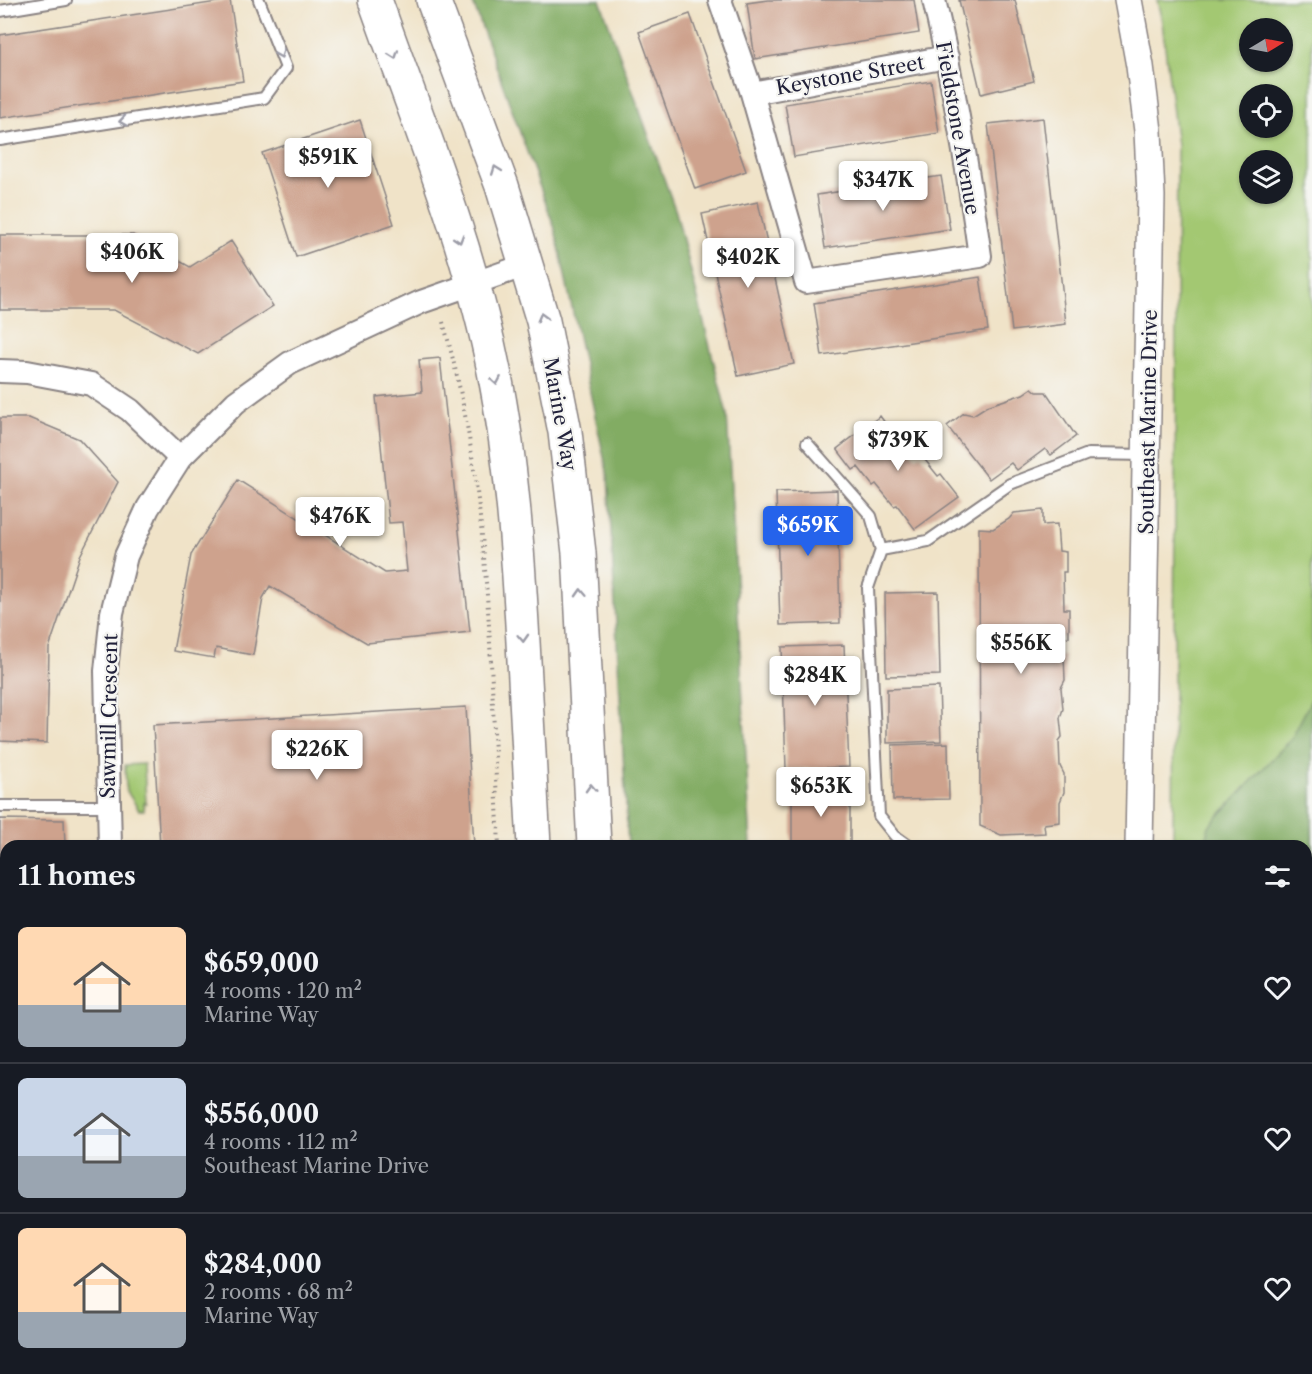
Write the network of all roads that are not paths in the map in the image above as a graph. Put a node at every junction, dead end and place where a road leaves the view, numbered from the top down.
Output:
1 (66, 0) edge
2 (259, 0) edge
3 (375, 0) edge
4 (434, 0) edge
5 (720, 0) edge
6 (934, 0) edge
7 (1128, 0) edge
8 (0, 11) edge
9 (947, 57) junction
10 (752, 93) junction
11 (0, 140) edge
12 (526, 265) junction
13 (472, 284) junction
14 (0, 371) edge
15 (807, 443) dead end
16 (1147, 455) junction
17 (180, 458) junction
18 (881, 550) junction
19 (0, 806) edge
20 (108, 806) junction
21 (110, 840) edge
22 (534, 840) edge
23 (594, 840) edge
24 (901, 840) edge
25 (1138, 840) edge

1 - 8 lane
2 -> 11 lane
3 -> 13 main road
12 -> 4 main road, Marine Way
5 - 10 street
6 - 9 street, Fieldstone Avenue
7 - 16 street, Southeast Marine Drive
9 - 10 street, Keystone Street
9 - 10 street, Fieldstone Avenue
12 - 13 street, Sawmill Crescent
23 -> 12 main road, Marine Way
13 - 17 street, Sawmill Crescent
13 -> 22 main road
14 - 17 street
15 - 18 lane
16 - 18 lane
16 - 25 street, Southeast Marine Drive
17 - 20 street, Sawmill Crescent
18 - 24 lane
19 - 20 lane
20 - 21 street, Sawmill Crescent

